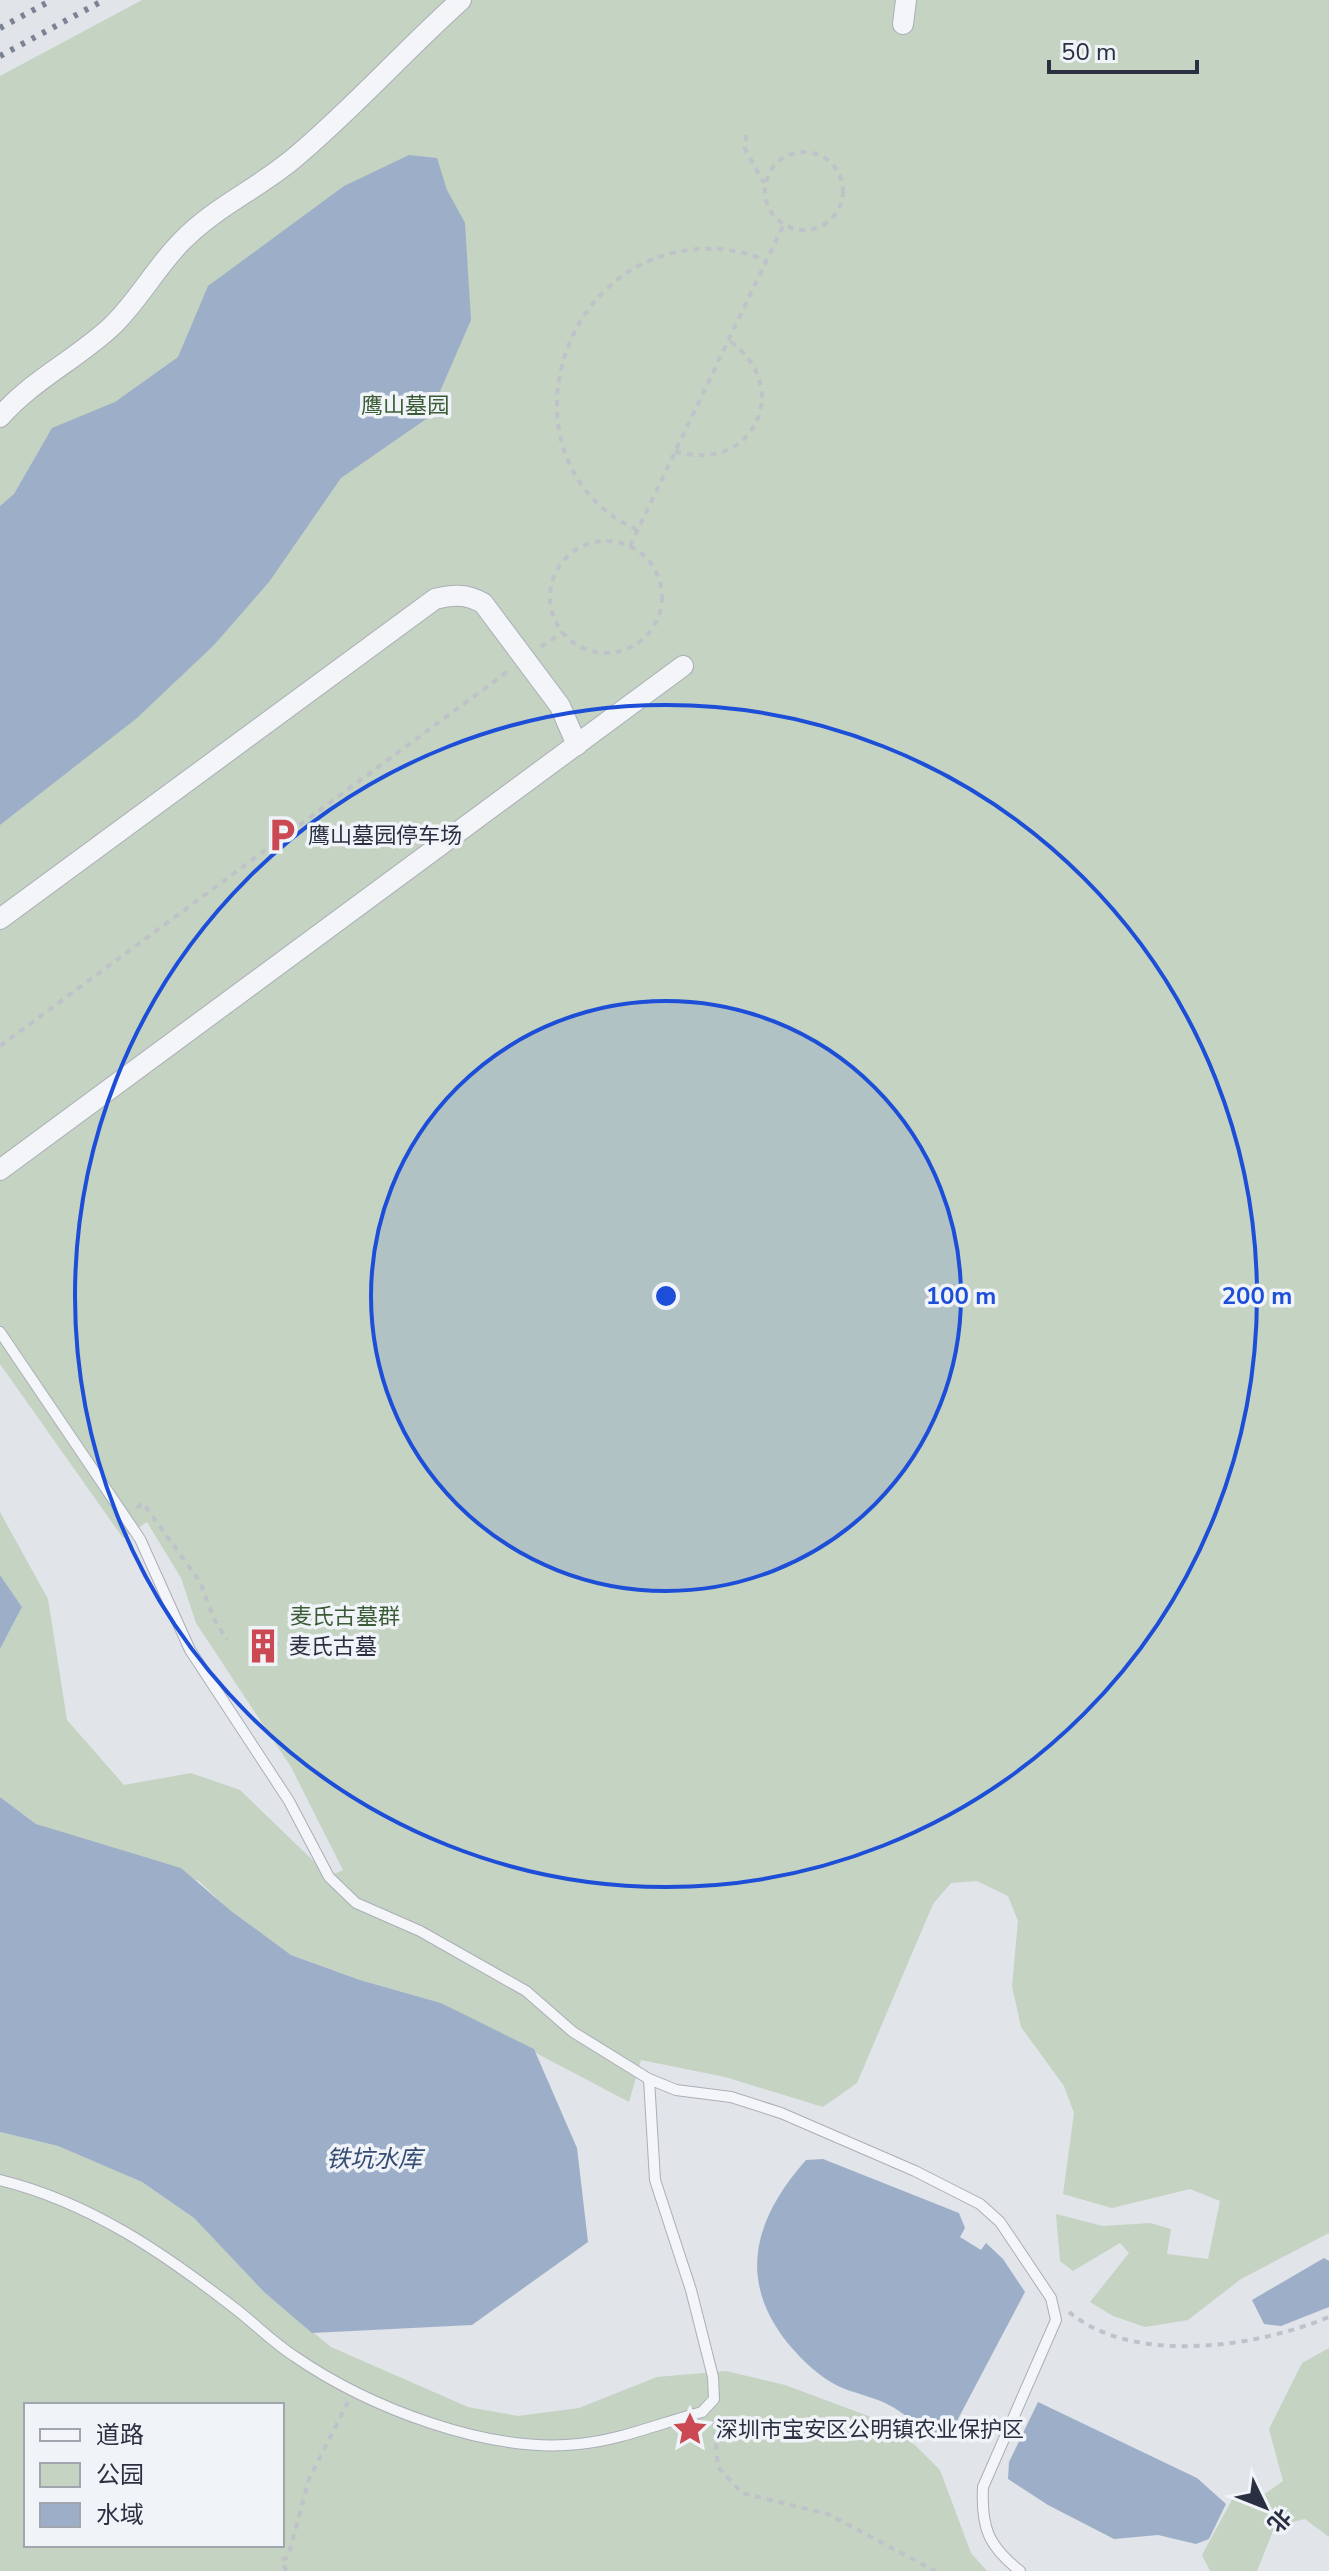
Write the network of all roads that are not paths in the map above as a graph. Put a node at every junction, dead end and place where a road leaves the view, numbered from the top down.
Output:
1 (461, 0) edge
2 (906, 0) edge
3 (903, 24) dead end
4 (0, 417) edge
5 (683, 666) dead end
6 (577, 745) junction
7 (0, 919) edge
8 (0, 1170) edge
9 (0, 1332) edge
10 (649, 2079) junction
11 (0, 2180) edge
12 (1020, 2571) edge

1 - 4 street
2 - 3 street
5 - 6 street
6 - 7 street
6 - 8 street
9 - 10 lane
10 - 11 lane
10 - 12 lane

